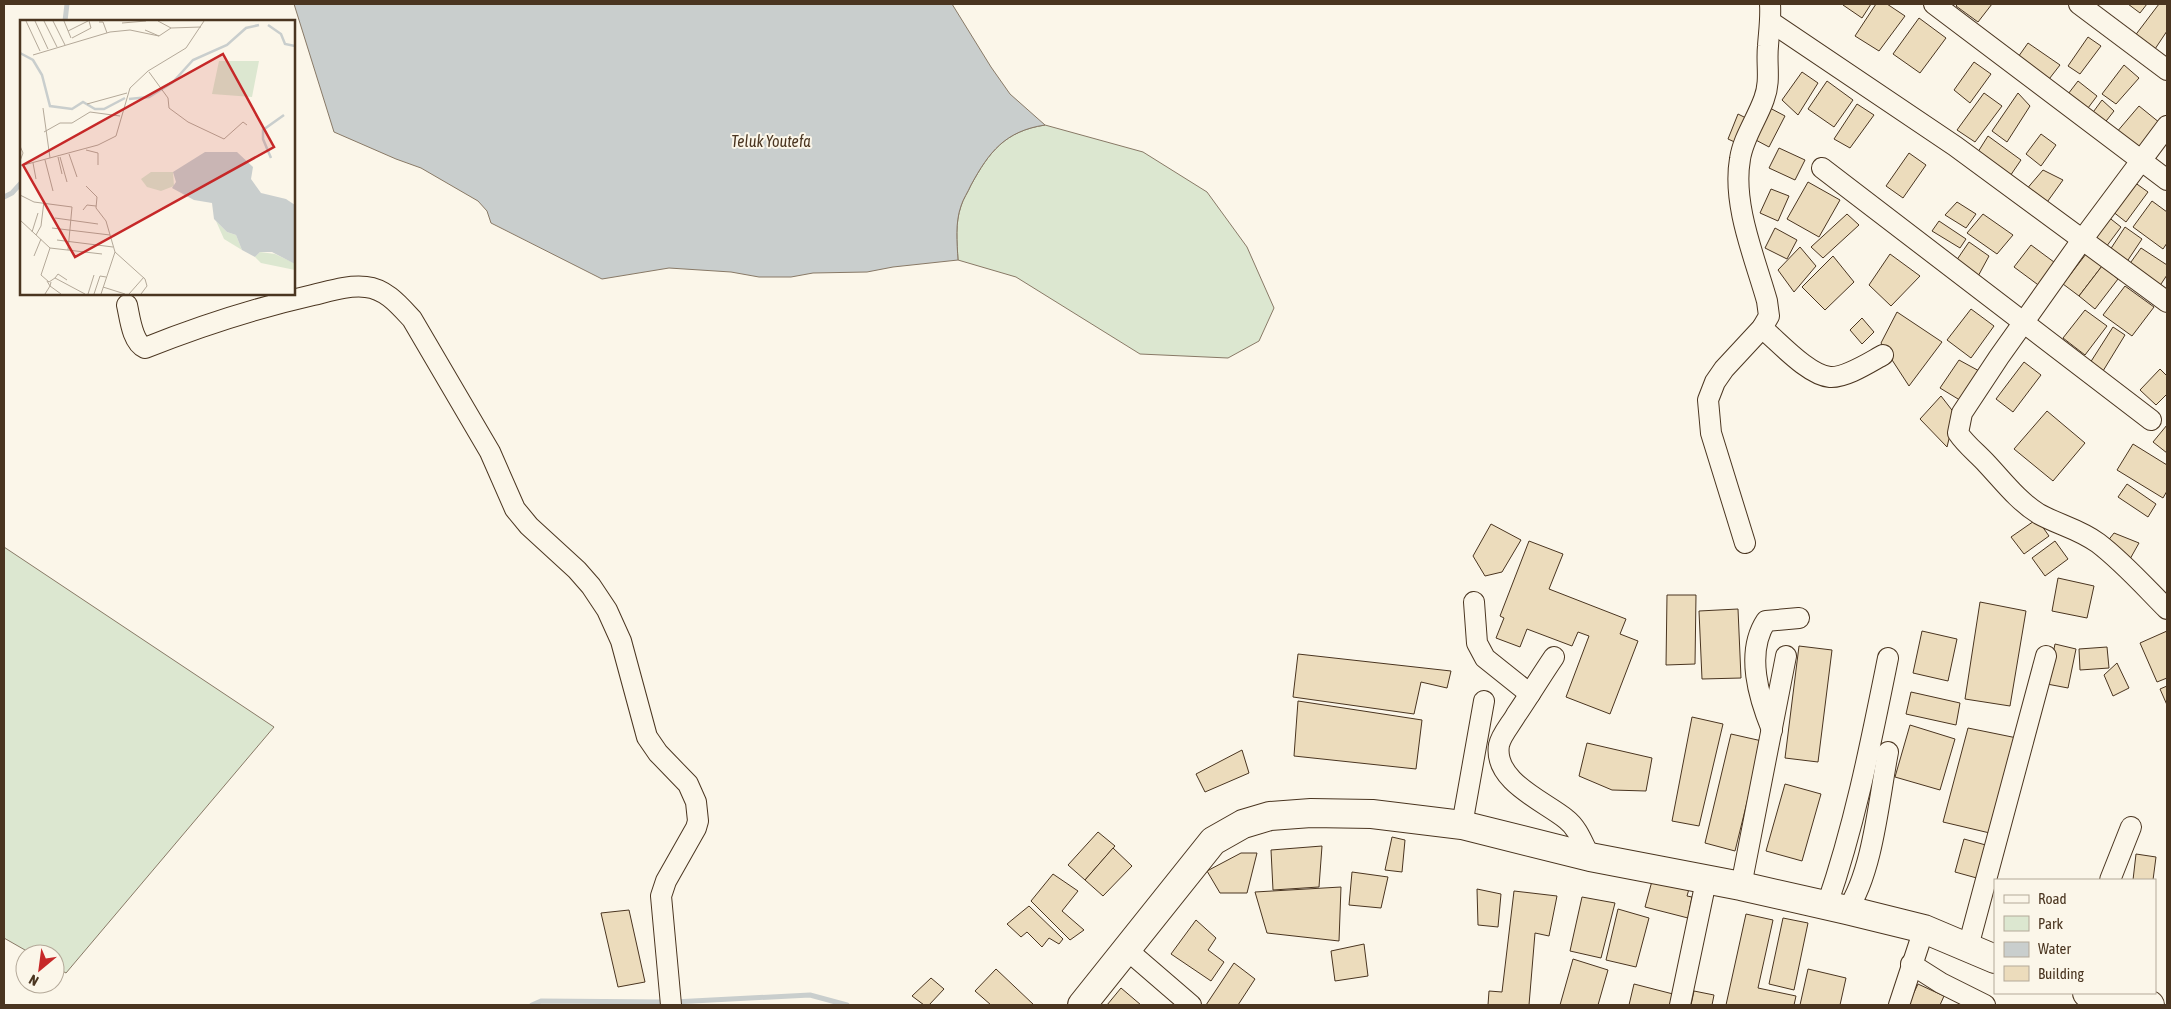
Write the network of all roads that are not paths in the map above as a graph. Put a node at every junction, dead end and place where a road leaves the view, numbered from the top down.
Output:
1 (1934, 4) edge
2 (2079, 4) edge
3 (1771, 13) edge
4 (2167, 70) edge
5 (2167, 126) edge
6 (2142, 162) junction
7 (1822, 168) dead end
8 (2167, 180) edge
9 (2082, 240) junction
10 (2167, 302) edge
11 (127, 306) dead end
12 (2025, 323) junction
13 (1762, 328) junction
14 (1883, 355) dead end
15 (2150, 420) dead end
16 (1745, 543) dead end
17 (1474, 602) dead end
18 (2167, 609) edge
19 (1799, 618) dead end
20 (1786, 656) dead end
21 (2046, 656) dead end
22 (1554, 657) dead end
23 (1888, 658) dead end
24 (1530, 694) junction
25 (1484, 701) dead end
26 (1772, 730) junction
27 (1888, 752) dead end
28 (1462, 825) junction
29 (2130, 827) dead end
30 (1590, 857) junction
31 (2110, 879) edge
32 (1706, 881) junction
33 (1741, 886) junction
34 (1837, 907) junction
35 (1924, 929) junction
36 (1968, 948) junction
37 (1126, 949) junction
38 (1994, 959) edge
39 (1911, 964) junction
40 (2091, 994) edge
41 (671, 1005) edge
42 (1082, 1005) edge
43 (1191, 1005) edge
44 (1680, 1005) edge
45 (1899, 1005) edge
46 (1985, 1005) edge
47 (2150, 1005) edge

1 - 6 street
2 - 4 street
3 - 9 street
3 - 13 street
5 - 6 street
6 - 8 street
6 - 9 street
7 - 12 street
9 - 10 street
9 - 12 street
11 - 41 street
12 - 15 street
12 - 18 street
13 - 14 street
13 - 16 street
17 - 24 street
19 - 26 street
20 - 26 street
21 - 36 street
22 - 24 street
23 - 34 street
24 - 30 street
25 - 28 street
26 - 33 street
27 - 34 street
28 - 30 highway
28 - 37 highway
29 - 31 street
30 - 32 highway
32 - 33 highway
32 - 44 street
33 - 34 highway
34 - 35 highway
35 - 36 highway
35 - 39 street
36 - 38 highway
37 - 42 highway
37 - 43 street
39 - 45 street
39 - 46 street
40 - 47 highway

